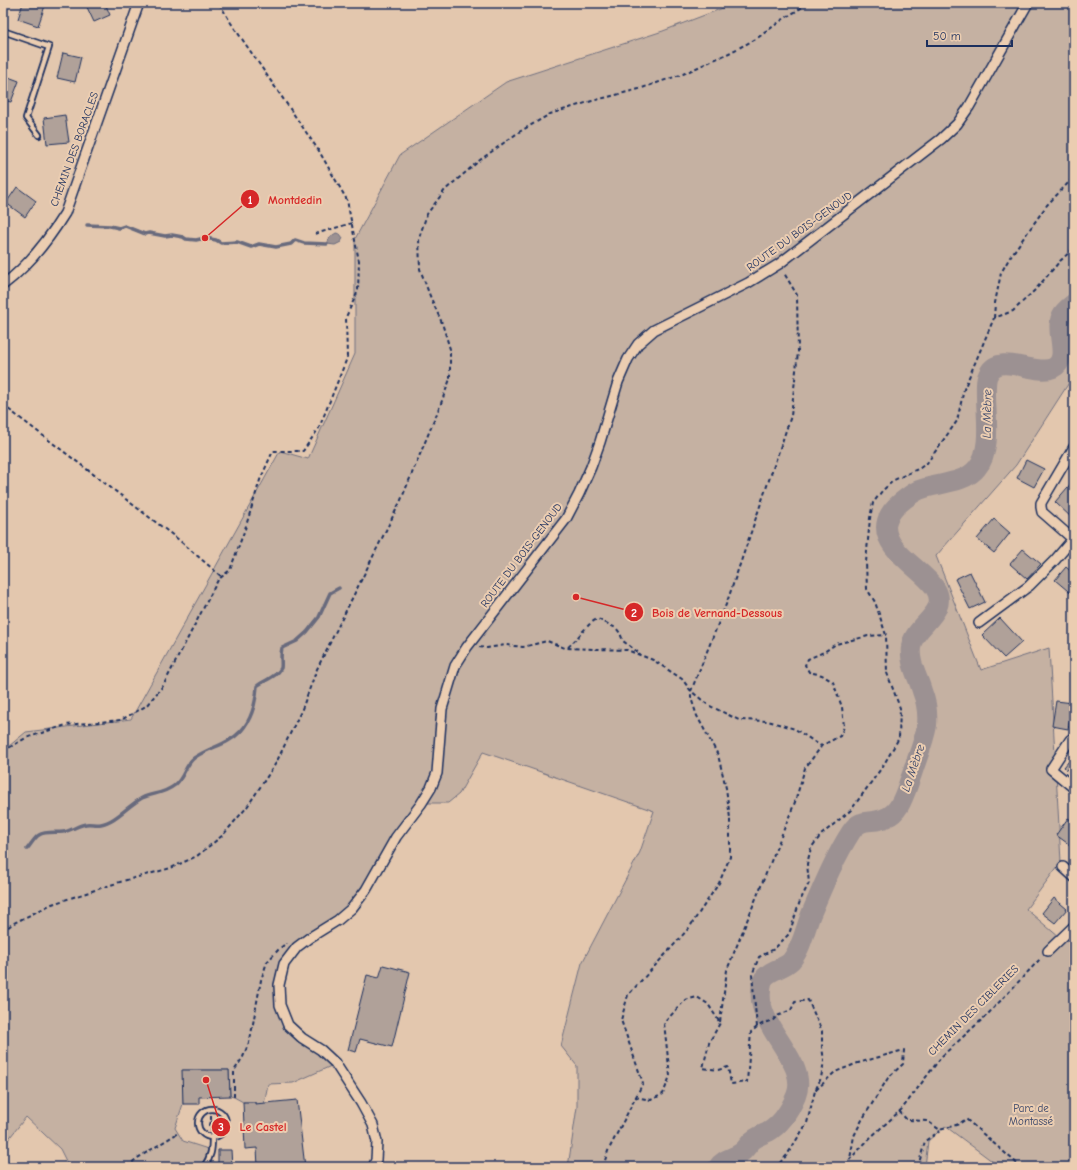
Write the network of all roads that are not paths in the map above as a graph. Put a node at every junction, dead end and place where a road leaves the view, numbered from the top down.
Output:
1 (139, 3) edge
2 (1028, 3) edge
3 (3, 31) edge
4 (39, 136) dead end
5 (3, 285) edge
6 (1074, 447) edge
7 (1073, 539) edge
8 (979, 623) dead end
9 (1074, 737) edge
10 (1074, 788) edge
11 (1062, 867) dead end
12 (1074, 877) edge
13 (1074, 926) edge
14 (1048, 951) road end
15 (212, 1138) junction
16 (204, 1167) edge
17 (373, 1167) edge

1 - 5 street, CHEMIN DES BORACLES
2 - 17 street, ROUTE DU BOIS-GENOUD
3 - 4 lane
6 - 7 street
7 - 8 street
9 - 10 street
11 - 12 street
13 - 14 street
15 - 15 lane
15 - 16 lane

